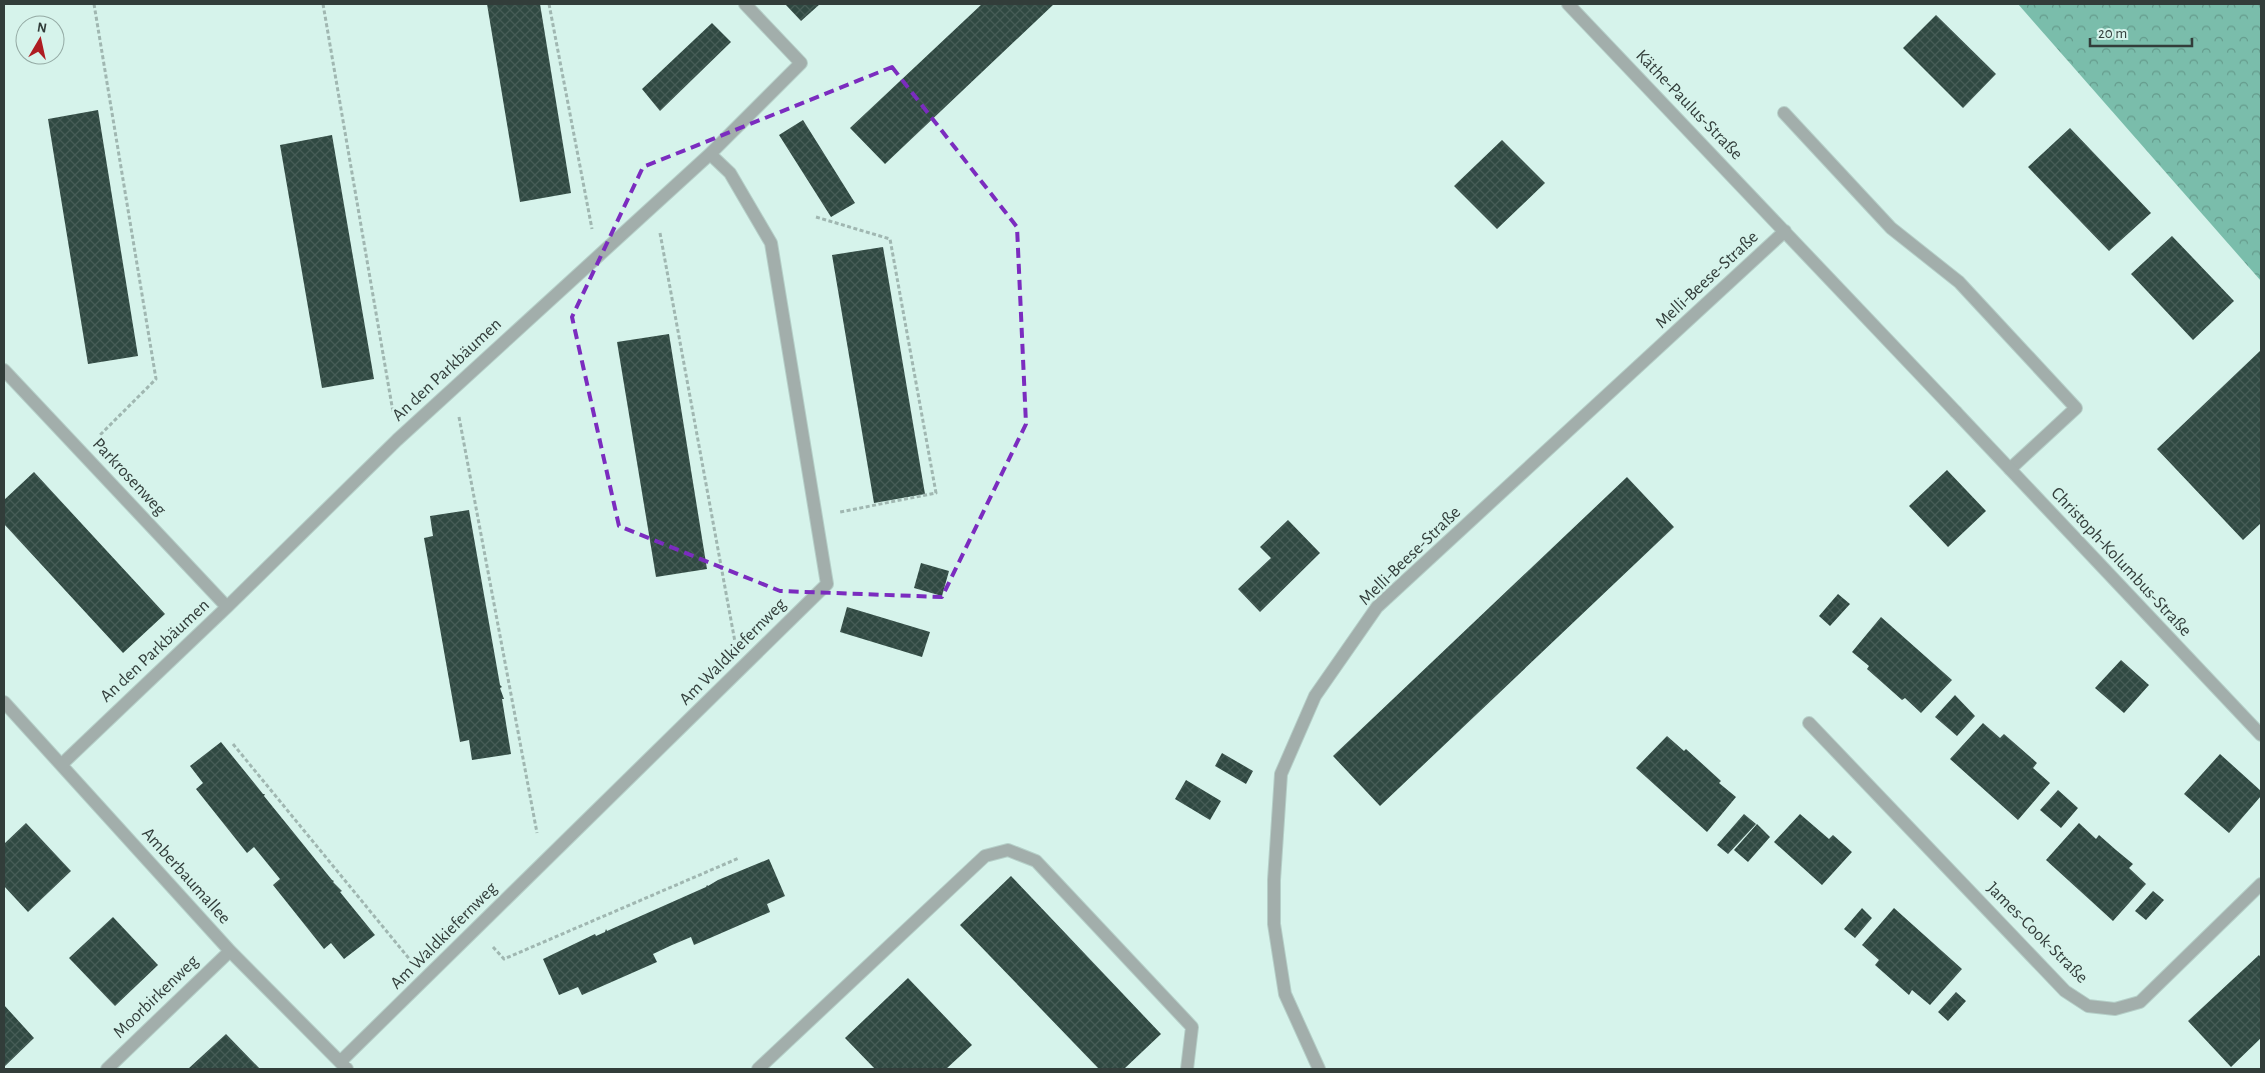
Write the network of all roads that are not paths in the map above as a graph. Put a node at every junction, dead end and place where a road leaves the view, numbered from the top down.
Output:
1 (746, 4) edge
2 (1568, 4) edge
3 (1784, 113) dead end
4 (710, 154) junction
5 (1785, 231) junction
6 (4, 370) edge
7 (1956, 412) joint
8 (2010, 469) junction
9 (227, 608) junction
10 (4, 702) edge
11 (1809, 723) dead end
12 (2261, 735) edge
13 (62, 764) junction
14 (2261, 884) edge
15 (230, 951) junction
16 (344, 1066) edge
17 (106, 1069) edge
18 (758, 1069) edge
19 (1187, 1069) edge
20 (1319, 1069) edge

1 - 4 street, An den Parkbäumen
2 - 5 street, Käthe-Paulus-Straße
3 - 8 street
4 - 9 street, An den Parkbäumen
4 - 16 street, Am Waldkiefernweg
5 - 7 street, Käthe-Paulus-Straße
5 - 20 street, Melli-Beese-Straße
6 - 9 street, Parkrosenweg
7 - 8 street, Christoph-Kolumbus-Straße
8 - 12 street, Christoph-Kolumbus-Straße
9 - 13 street, An den Parkbäumen
10 - 13 street, Amberbaumallee
11 - 14 street, James-Cook-Straße
13 - 15 street, Amberbaumallee
15 - 16 street, Amberbaumallee
15 - 17 street, Moorbirkenweg
18 - 19 street

